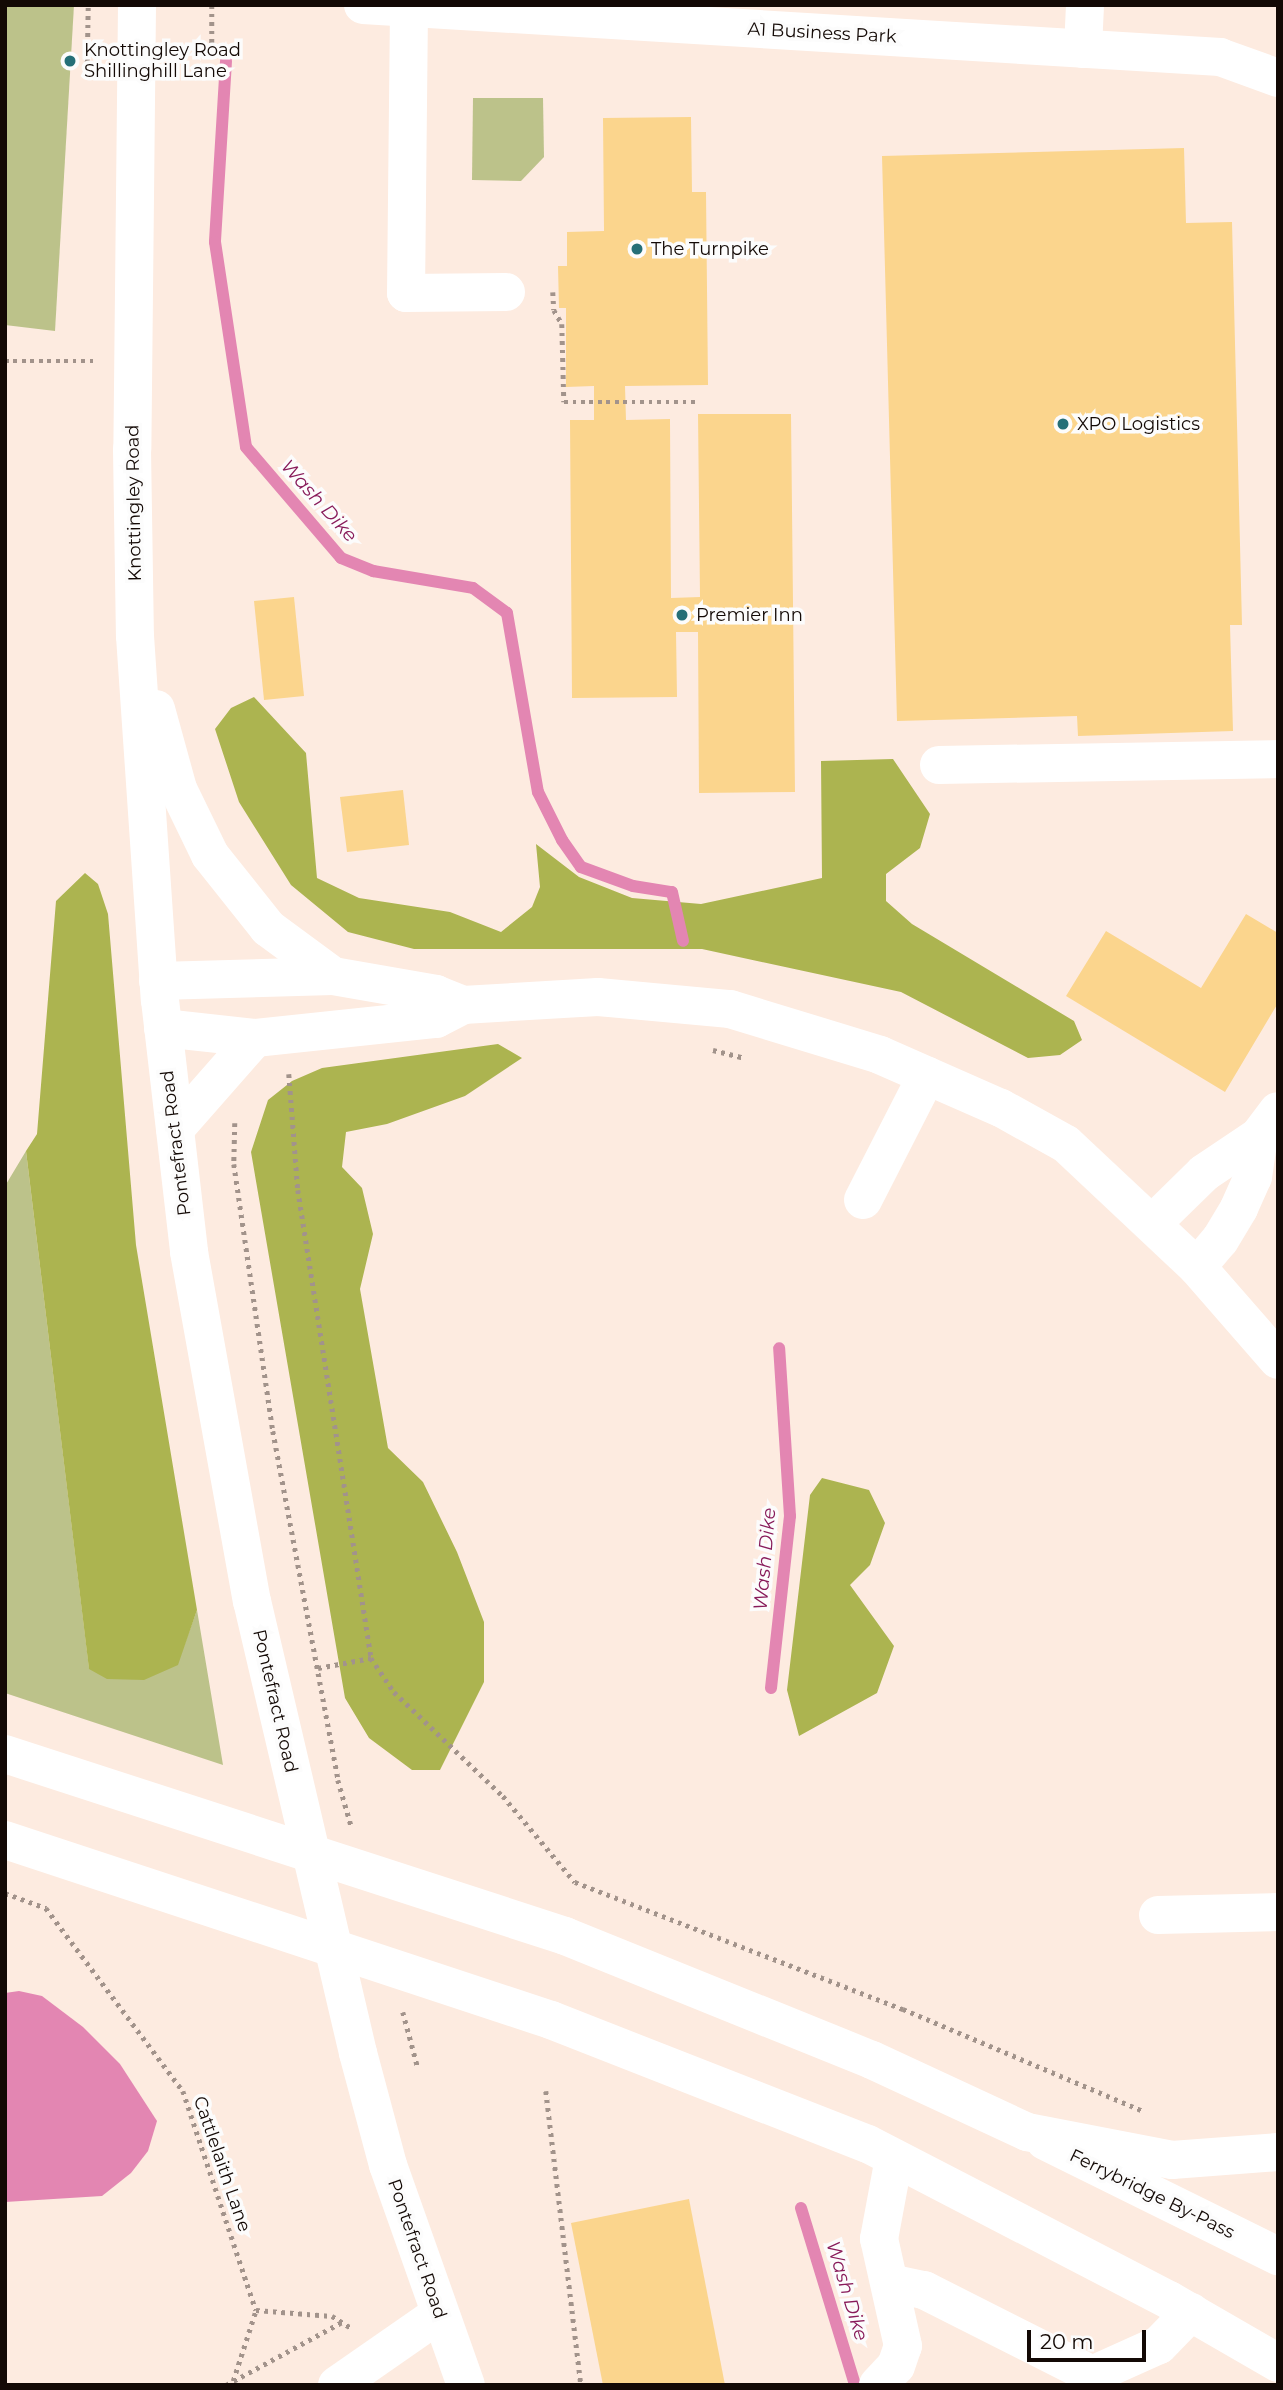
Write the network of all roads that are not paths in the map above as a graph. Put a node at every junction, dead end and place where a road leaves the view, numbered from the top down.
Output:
1 (137, 5) edge
2 (363, 5) edge
3 (1085, 5) edge
4 (409, 8) junction
5 (1083, 49) junction
6 (1278, 78) edge
7 (506, 292) dead end
8 (135, 636) junction
9 (1278, 759) edge
10 (939, 765) dead end
11 (333, 976) junction
12 (160, 1003) junction
13 (463, 1005) junction
14 (255, 1038) junction
15 (927, 1076) junction
16 (1268, 1124) edge
17 (175, 1129) junction
18 (863, 1200) dead end
19 (1153, 1223) junction
20 (1197, 1266) junction
21 (1278, 1360) edge
22 (5, 1754) edge
23 (5, 1840) edge
24 (1278, 1912) edge
25 (1158, 1915) dead end
26 (1027, 2132) junction
27 (1278, 2152) edge
28 (894, 2158) junction
29 (1278, 2256) edge
30 (890, 2283) junction
31 (1191, 2312) junction
32 (439, 2314) junction
33 (1278, 2363) edge
34 (459, 2383) edge
35 (337, 2385) edge
36 (878, 2385) edge

1 - 8 main road, Knottingley Road
2 - 4 main road, A1 Business Park
3 - 5 main road
4 - 5 main road, A1 Business Park
4 - 7 main road
5 - 6 main road, A1 Business Park
8 - 11 main road
8 - 12 main road, Knottingley Road
9 - 10 main road
11 - 12 main road
11 - 13 main road
12 - 14 main road
12 - 17 main road, Pontefract Road
13 - 14 main road
13 - 15 main road
14 - 17 main road
15 - 18 main road
15 - 19 main road
16 - 19 main road
16 - 20 main road
17 - 32 main road, Pontefract Road
19 - 20 main road
20 - 21 main road
22 - 26 main road
23 - 28 main road
24 - 25 main road
26 - 27 main road
26 - 29 main road, Ferrybridge By-Pass
28 - 30 main road
28 - 31 main road
30 - 31 main road
30 - 36 main road
31 - 33 main road
32 - 34 main road, Pontefract Road
32 - 35 main road

